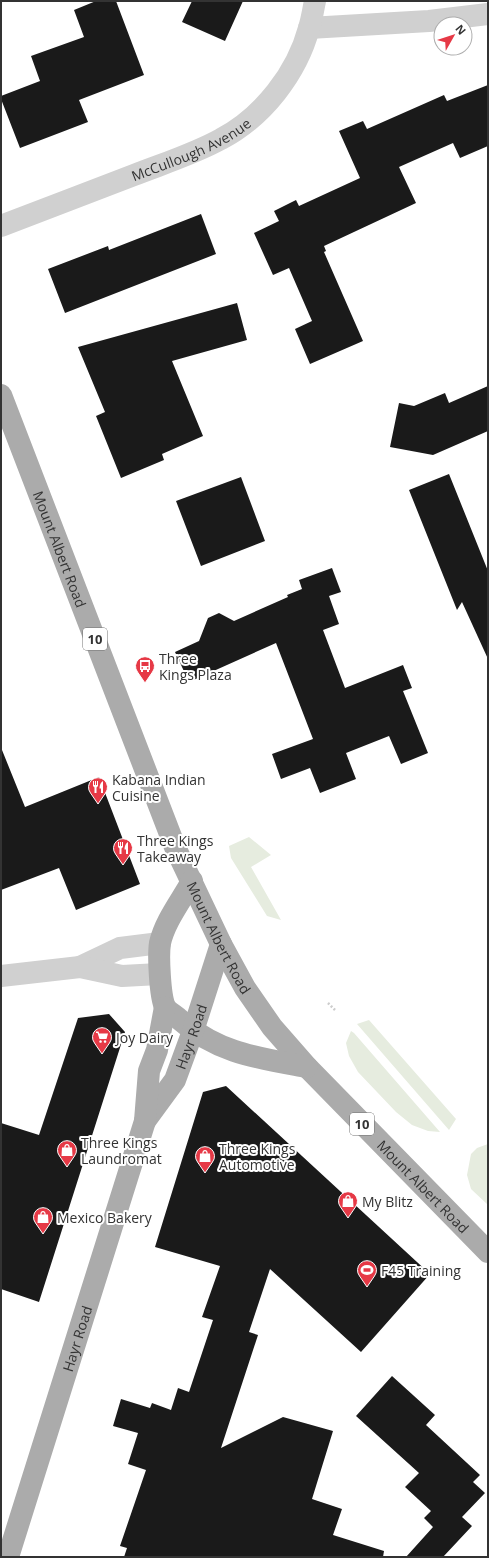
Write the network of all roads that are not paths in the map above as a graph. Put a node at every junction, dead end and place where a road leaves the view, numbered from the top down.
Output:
1 (314, 1) edge
2 (488, 14) edge
3 (309, 28) junction
4 (1, 226) edge
5 (1, 396) edge
6 (192, 881) junction
7 (160, 944) junction
8 (221, 944) junction
9 (80, 967) junction
10 (159, 974) junction
11 (1, 976) edge
12 (165, 1007) junction
13 (193, 1031) junction
14 (307, 1067) junction
15 (146, 1121) junction
16 (488, 1252) edge
17 (8, 1557) edge

1 - 3 street, McCullough Avenue
2 - 3 street
3 - 4 street, McCullough Avenue
5 - 6 main road, Mount Albert Road / 10
6 - 7 main road
6 - 8 main road, Mount Albert Road / 10
7 - 9 street
7 - 10 main road
8 - 13 main road, Hayr Road
8 - 14 main road, Mount Albert Road / 10
9 - 10 street
9 - 11 street
10 - 12 main road
12 - 13 main road
12 - 15 main road, Hayr Road
13 - 14 main road
13 - 15 main road, Hayr Road
14 - 16 main road, Mount Albert Road / 10
15 - 17 main road, Hayr Road

